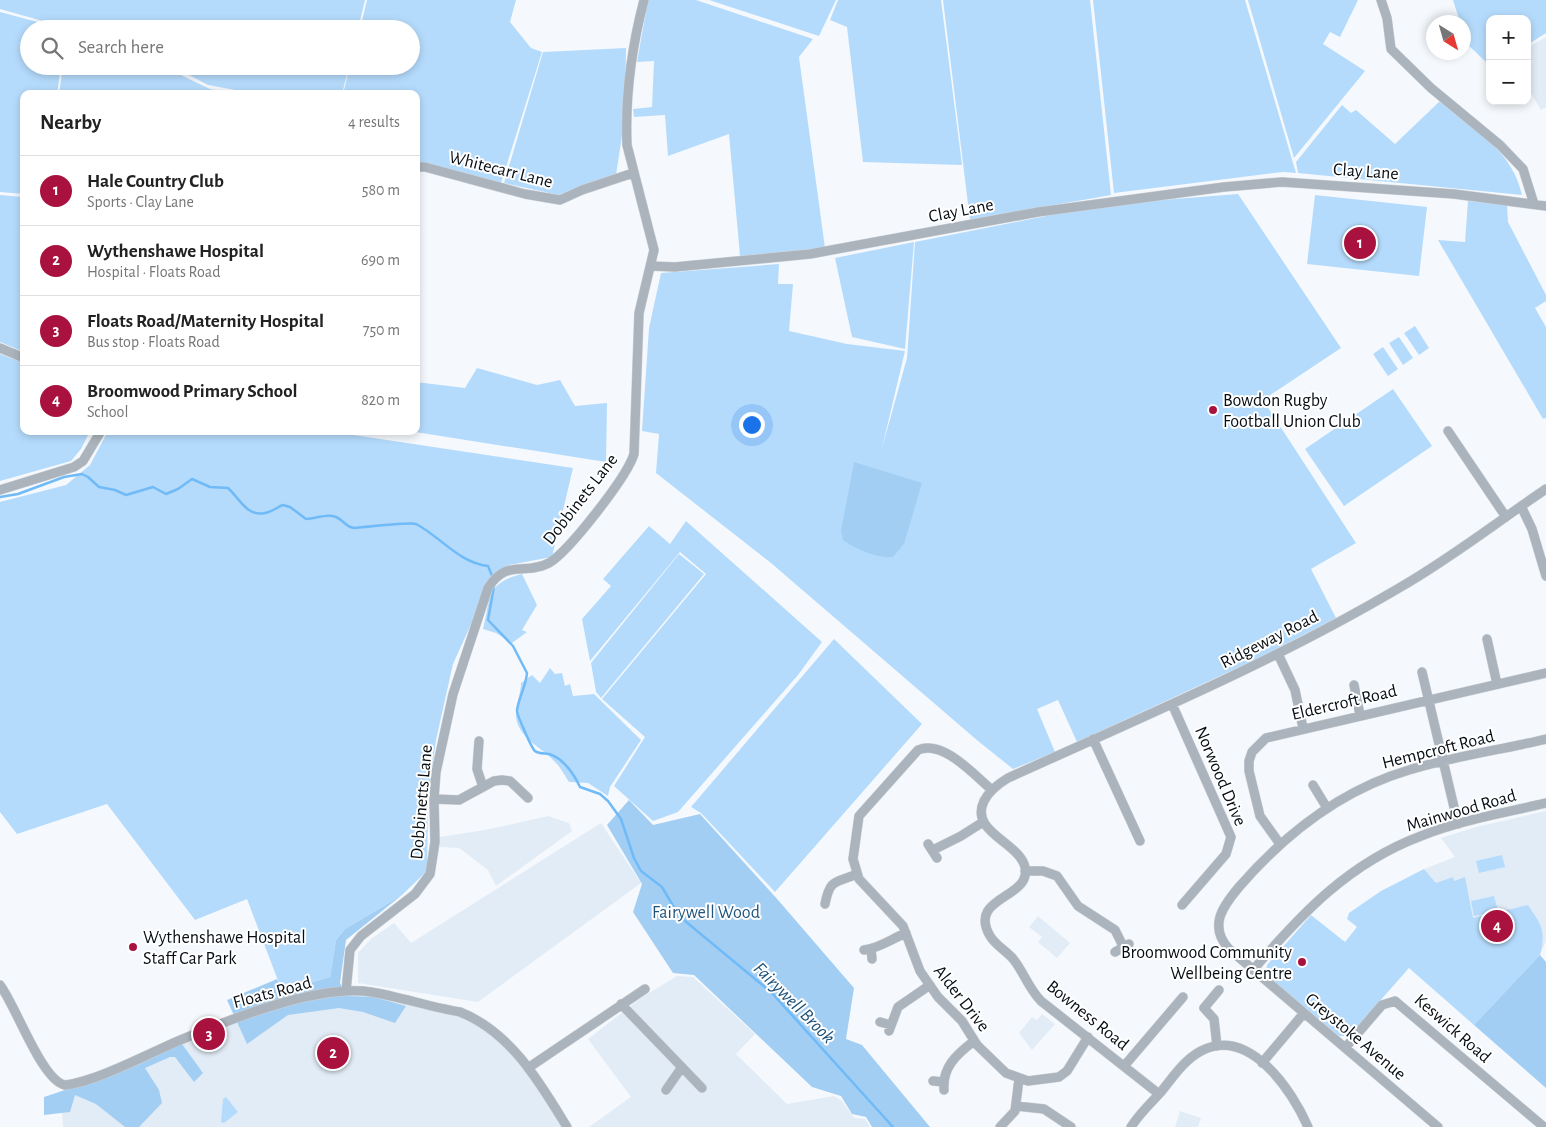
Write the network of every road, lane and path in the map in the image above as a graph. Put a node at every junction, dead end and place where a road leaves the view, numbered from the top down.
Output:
1 (644, 0) edge
2 (1381, 0) edge
3 (420, 167) edge
4 (633, 173) junction
5 (1534, 204) junction
6 (1546, 206) edge
7 (651, 266) junction
8 (0, 348) edge
9 (20, 356) edge
10 (1448, 431) dead end
11 (98, 435) edge
12 (1546, 489) edge
13 (0, 490) edge
14 (1521, 506) junction
15 (1506, 517) junction
16 (1546, 576) edge
17 (488, 588) joint
18 (1487, 638) dead end
19 (1278, 654) junction
20 (1422, 671) dead end
21 (1546, 673) edge
22 (1354, 684) dead end
23 (1497, 684) junction
24 (1429, 699) junction
25 (1172, 704) junction
26 (1360, 715) junction
27 (1303, 728) junction
28 (1093, 739) junction
29 (1546, 739) edge
30 (479, 740) dead end
31 (1444, 761) junction
32 (1312, 785) dead end
33 (483, 787) junction
34 (992, 790) junction
35 (528, 798) dead end
36 (434, 799) junction
37 (1546, 804) edge
38 (1327, 808) junction
39 (983, 822) junction
40 (1458, 824) junction
41 (1140, 840) dead end
42 (1280, 844) junction
43 (933, 850) dead end
44 (1025, 871) junction
45 (857, 874) junction
46 (823, 899) dead end
47 (1182, 905) dead end
48 (906, 933) junction
49 (1122, 947) dead end
50 (872, 960) dead end
51 (1253, 970) junction
52 (0, 985) edge
53 (930, 985) junction
54 (645, 989) dead end
55 (1219, 990) dead end
56 (346, 991) junction
57 (1183, 997) dead end
58 (621, 1004) junction
59 (1304, 1013) junction
60 (880, 1022) dead end
61 (1088, 1037) junction
62 (974, 1041) junction
63 (1217, 1046) junction
64 (1345, 1048) junction
65 (1262, 1063) junction
66 (1125, 1065) junction
67 (682, 1067) junction
68 (528, 1068) junction
69 (1019, 1079) junction
70 (934, 1081) dead end
71 (702, 1088) dead end
72 (666, 1090) dead end
73 (1159, 1094) junction
74 (1016, 1106) junction
75 (1069, 1122) edge
76 (567, 1127) edge
77 (1000, 1127) edge
78 (1131, 1127) edge
79 (1308, 1127) edge
80 (1438, 1127) edge
81 (1544, 1127) edge

1 - 4 street
2 - 5 street
3 - 4 street, Whitecarr Lane
4 - 7 street
5 - 6 street, Clay Lane
5 - 7 street, Clay Lane
7 - 17 street, Dobbinets Lane
8 - 9 street
10 - 15 street
11 - 13 street
12 - 14 street, Ridgeway Road
14 - 15 street, Ridgeway Road
14 - 16 street
15 - 19 street, Ridgeway Road
17 - 36 street, Dobbinetts Lane
18 - 23 street
19 - 25 street, Ridgeway Road
19 - 27 street
20 - 24 street
21 - 23 street, Eldercroft Road
22 - 26 street
23 - 24 street, Eldercroft Road
24 - 26 street, Eldercroft Road
24 - 31 street
25 - 28 street, Ridgeway Road
25 - 47 street, Norwood Drive
26 - 27 street, Eldercroft Road
27 - 42 street, Eldercroft Road
28 - 34 street, Ridgeway Road
28 - 41 street
29 - 31 street, Hempcroft Road
30 - 33 street
31 - 38 street, Hempcroft Road
31 - 40 street
32 - 38 street
33 - 35 street
33 - 36 street
34 - 39 street
34 - 45 street, Alder Drive
36 - 56 street, Dobbinetts Lane
37 - 40 street, Mainwood Road
38 - 42 street, Hempcroft Road
39 - 43 street
39 - 44 street
40 - 51 street, Mainwood Road
42 - 51 street, Hempcroft Road
44 - 49 street
44 - 61 street, Bowness Road
45 - 46 street
45 - 48 street, Alder Drive
48 - 50 street
48 - 53 street, Alder Drive
51 - 59 street, Greystoke Avenue
52 - 56 street, Floats Road
53 - 60 street
53 - 62 street, Alder Drive
54 - 58 street
55 - 63 street
56 - 68 street, Floats Road
57 - 66 street
58 - 67 street
58 - 68 street
59 - 64 street, Greystoke Avenue
59 - 65 street
61 - 66 street, Bowness Road
61 - 69 street
62 - 69 street, Alder Drive
62 - 70 street
63 - 65 street
63 - 73 street
64 - 80 street, Greystoke Avenue
64 - 81 street, Keswick Road
65 - 79 street
66 - 73 street, Bowness Road
67 - 71 street
67 - 72 street
68 - 76 street, Floats Road
69 - 74 street
73 - 78 street
74 - 75 street
74 - 77 street

